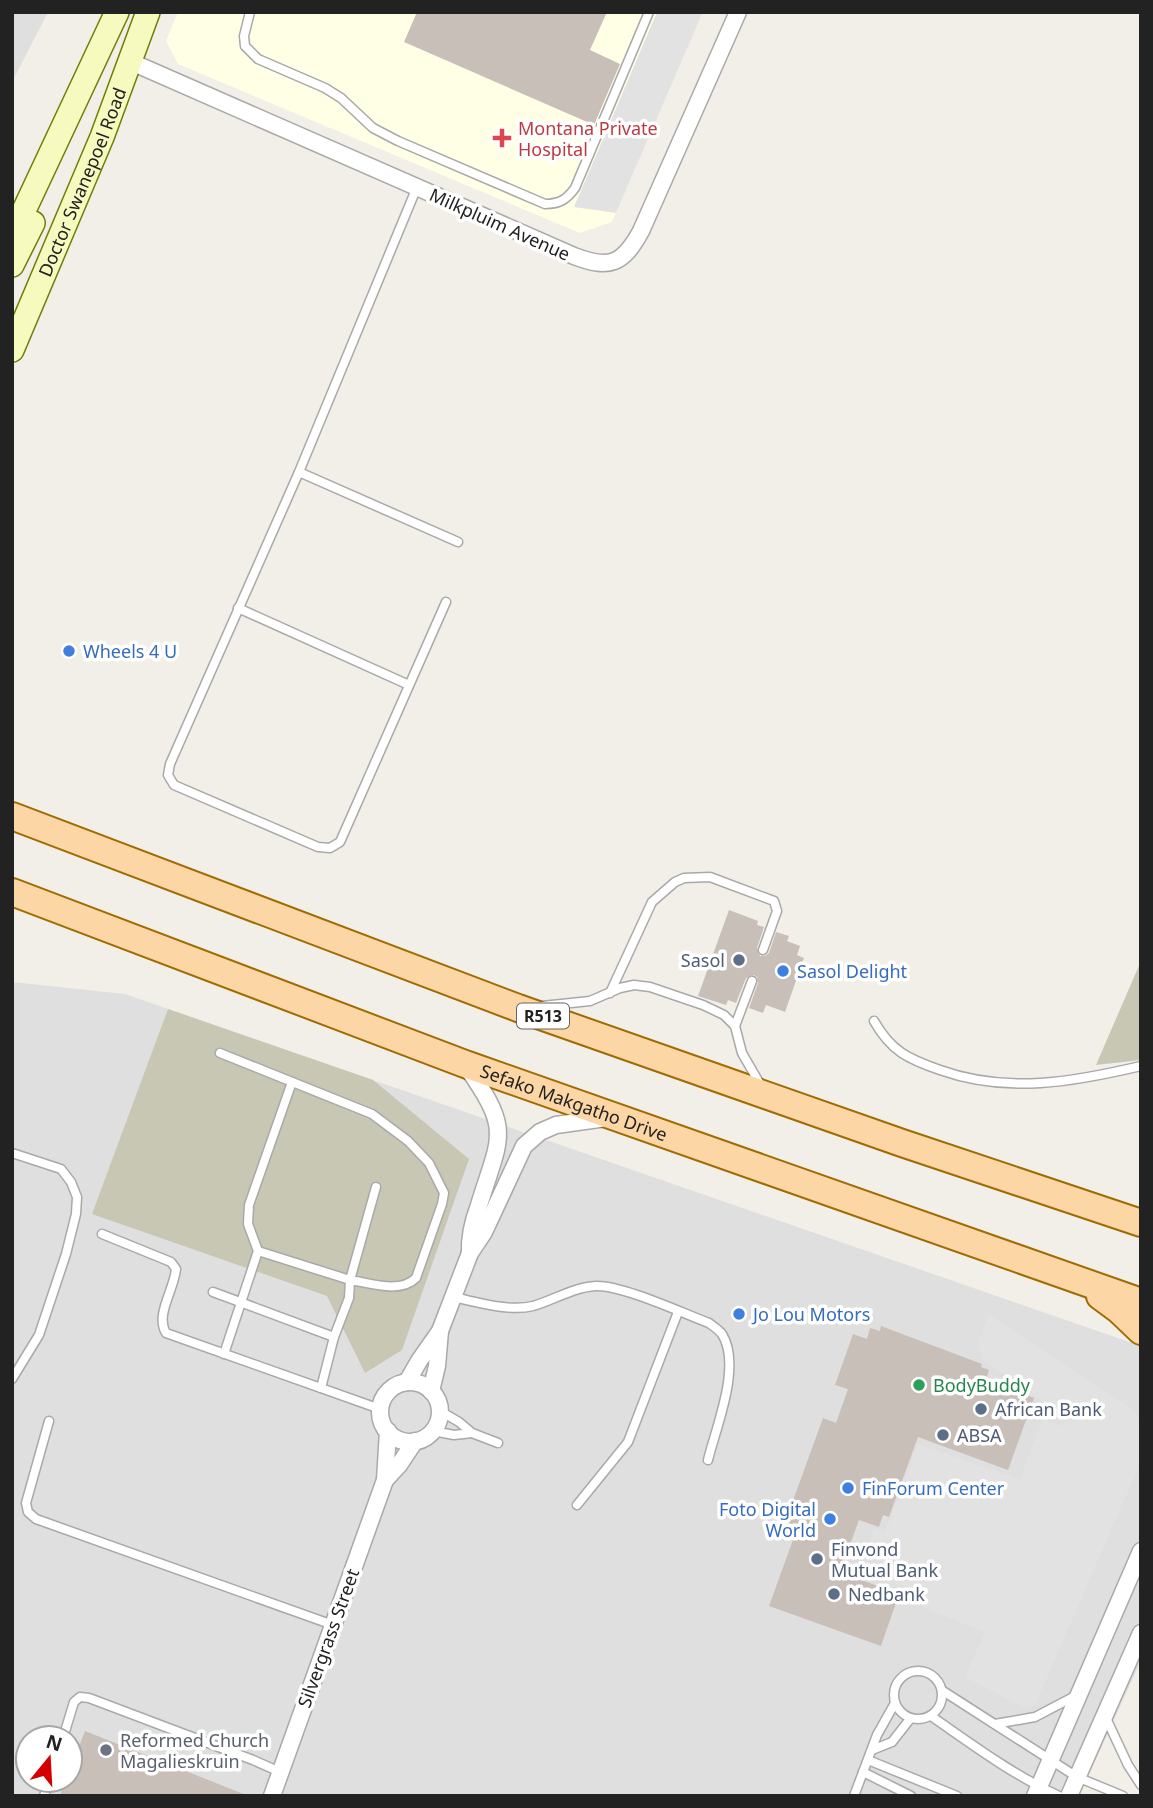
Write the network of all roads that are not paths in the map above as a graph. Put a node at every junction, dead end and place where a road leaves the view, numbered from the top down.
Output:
1 (117, 12) edge
2 (148, 12) edge
3 (250, 12) edge
4 (649, 12) edge
5 (738, 12) edge
6 (129, 61) junction
7 (416, 187) junction
8 (20, 206) edge
9 (12, 236) edge
10 (12, 265) edge
11 (12, 350) edge
12 (299, 472) junction
13 (458, 542) dead end
14 (446, 602) dead end
15 (238, 608) junction
16 (410, 685) junction
17 (17, 816) edge
18 (12, 892) edge
19 (763, 950) dead end
20 (752, 981) dead end
21 (610, 993) junction
22 (518, 1007) junction
23 (873, 1021) dead end
24 (735, 1026) junction
25 (220, 1053) dead end
26 (465, 1064) junction
27 (1141, 1066) edge
28 (292, 1082) junction
29 (770, 1097) junction
30 (612, 1117) junction
31 (12, 1153) edge
32 (376, 1187) dead end
33 (1141, 1223) edge
34 (102, 1234) dead end
35 (258, 1251) junction
36 (470, 1253) junction
37 (350, 1280) junction
38 (1079, 1280) junction
39 (213, 1292) dead end
40 (453, 1297) junction
41 (1141, 1302) edge
42 (242, 1303) junction
43 (678, 1311) junction
44 (440, 1331) junction
45 (1141, 1331) edge
46 (334, 1337) junction
47 (223, 1354) junction
48 (12, 1379) edge
49 (407, 1382) junction
50 (321, 1388) junction
51 (431, 1391) junction
52 (380, 1409) junction
53 (440, 1411) junction
54 (49, 1421) dead end
55 (387, 1431) junction
56 (433, 1431) junction
57 (472, 1433) junction
58 (415, 1441) junction
59 (498, 1443) dead end
60 (708, 1460) dead end
61 (385, 1480) junction
62 (578, 1506) dead end
63 (1141, 1551) edge
64 (333, 1625) junction
65 (1141, 1633) edge
66 (943, 1691) junction
67 (1079, 1694) junction
68 (895, 1703) junction
69 (1104, 1715) junction
70 (932, 1716) junction
71 (910, 1718) junction
72 (67, 1724) edge
73 (995, 1724) junction
74 (872, 1750) junction
75 (868, 1760) junction
76 (1050, 1761) junction
77 (280, 1772) junction
78 (863, 1772) junction
79 (1077, 1777) junction
80 (1141, 1785) edge
81 (1037, 1791) edge
82 (272, 1796) edge
83 (854, 1796) edge
84 (911, 1796) edge
85 (957, 1796) edge
86 (1059, 1796) edge
87 (1069, 1796) edge
88 (1124, 1796) edge

1 - 8 main road, Doctor Swanepoel Road
2 - 6 main road, Doctor Swanepoel Road
3 - 4 lane
5 - 7 street, Milkpluim Avenue
6 - 7 street, Milkpluim Avenue
6 - 10 main road
6 - 11 main road, Doctor Swanepoel Road
7 - 12 lane
8 - 9 main road, Doctor Swanepoel Road
12 - 13 lane
12 - 15 lane
14 - 16 lane
15 - 16 lane
15 - 16 lane
17 - 22 main road, R513
18 - 26 main road, Sefako Makgatho Drive
19 - 21 lane
20 - 24 lane
21 - 22 lane
21 - 24 lane
22 - 29 main road, R513
23 - 27 lane
24 - 29 lane
25 - 28 lane
26 - 30 main road, Sefako Makgatho Drive
26 - 36 street
28 - 35 lane
28 - 37 lane
29 - 33 main road, R513
30 - 36 street
30 - 38 main road, Sefako Makgatho Drive
31 - 48 lane
32 - 37 lane
34 - 47 lane
35 - 37 lane
35 - 42 lane
36 - 40 street
37 - 46 lane
38 - 41 main road, Sefako Makgatho Drive
38 - 45 main road
39 - 42 lane
40 - 43 lane
40 - 44 street
42 - 46 lane
42 - 47 lane
43 - 60 lane
43 - 62 lane
44 - 49 street
44 - 51 street
46 - 50 lane
47 - 50 lane
49 - 51 street
49 - 52 street
50 - 52 lane
51 - 53 street
52 - 55 street
53 - 56 street
53 - 57 lane
54 - 64 lane
55 - 58 street
55 - 61 street, Silvergrass Street
56 - 57 lane
56 - 58 street
57 - 59 lane
58 - 61 street, Silvergrass Street
61 - 64 street, Silvergrass Street
63 - 67 street
64 - 77 street, Silvergrass Street
65 - 69 street
66 - 68 lane
66 - 70 lane
66 - 73 lane
67 - 73 lane
67 - 76 street
68 - 71 lane
68 - 74 lane
69 - 79 street
69 - 80 lane
70 - 71 lane
70 - 81 lane
71 - 74 lane
72 - 77 lane
73 - 76 lane
74 - 75 lane
75 - 78 lane
75 - 85 lane
76 - 79 lane
76 - 81 street
77 - 82 street, Silvergrass Street
78 - 83 lane
78 - 84 lane
79 - 87 street
79 - 88 lane
81 - 86 lane

